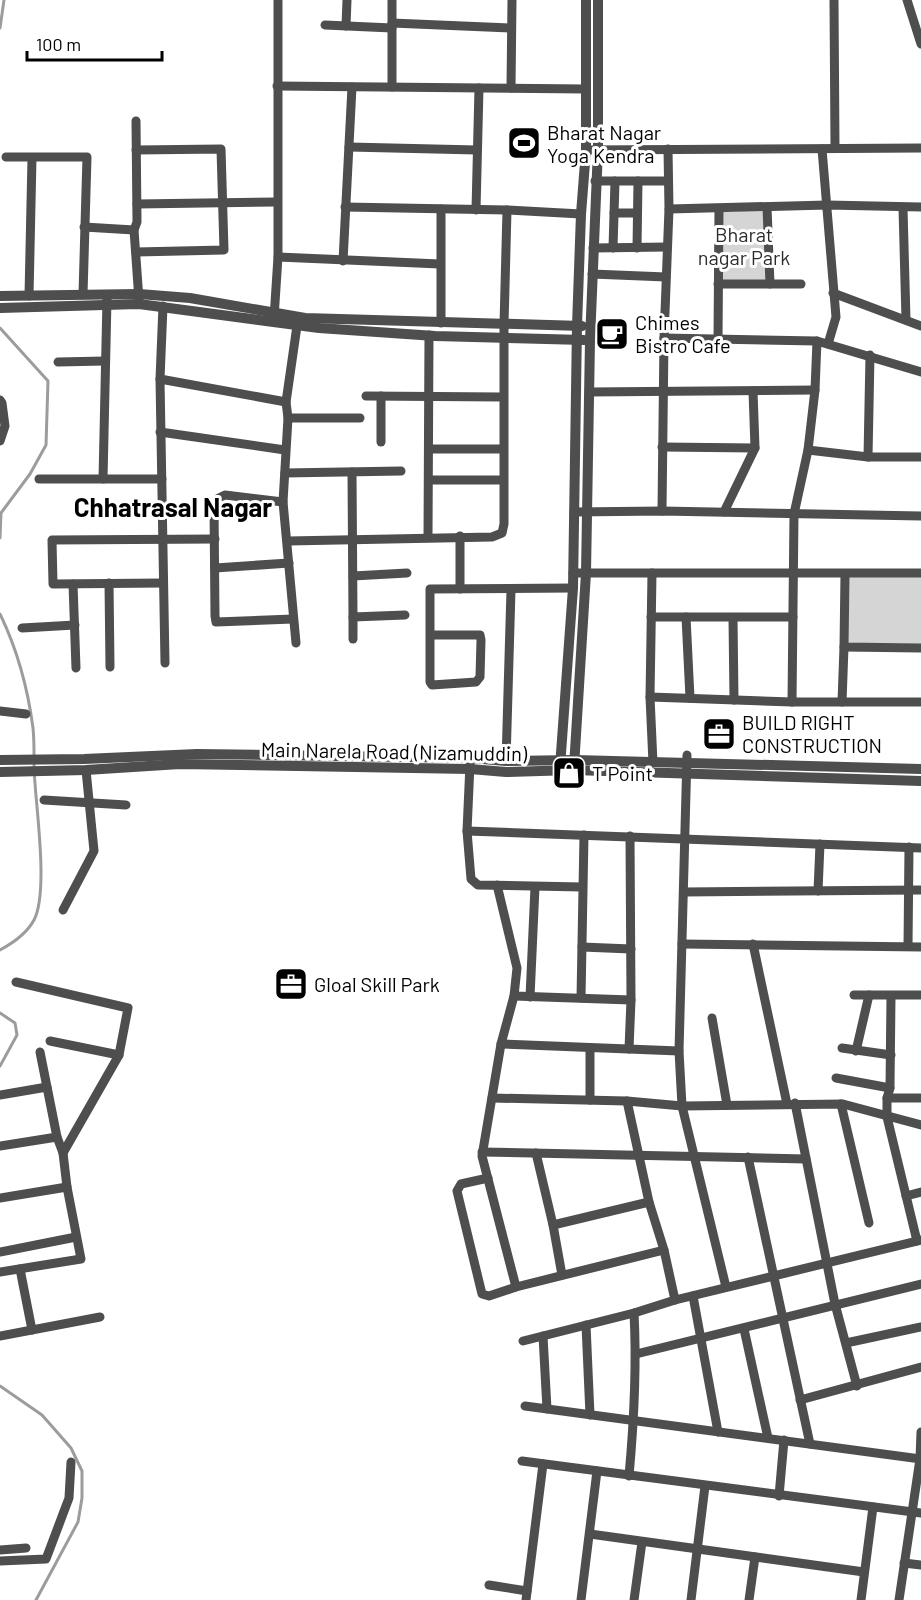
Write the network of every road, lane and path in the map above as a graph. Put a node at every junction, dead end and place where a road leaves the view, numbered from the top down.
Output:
1 (278, 0) edge
2 (347, 0) edge
3 (392, 0) edge
4 (512, 0) edge
5 (586, 0) edge
6 (598, 0) edge
7 (834, 0) edge
8 (907, 0) edge
9 (325, 25) dead end
10 (346, 26) junction
11 (392, 26) junction
12 (511, 27) junction
13 (921, 44) edge
14 (277, 86) junction
15 (352, 87) junction
16 (392, 87) junction
17 (479, 88) junction
18 (511, 88) junction
19 (586, 89) junction
20 (136, 121) dead end
21 (349, 147) junction
22 (835, 147) junction
23 (921, 148) edge
24 (598, 149) junction
25 (668, 149) junction
26 (822, 149) junction
27 (136, 150) junction
28 (477, 150) junction
29 (586, 150) junction
30 (6, 157) dead end
31 (32, 158) junction
32 (668, 180) junction
33 (595, 181) junction
34 (615, 181) junction
35 (638, 181) junction
36 (276, 202) junction
37 (222, 203) junction
38 (137, 204) junction
39 (827, 205) junction
40 (345, 207) junction
41 (767, 207) junction
42 (921, 207) edge
43 (669, 208) junction
44 (903, 208) junction
45 (441, 209) junction
46 (719, 209) junction
47 (476, 210) junction
48 (507, 210) junction
49 (614, 213) junction
50 (637, 213) junction
51 (581, 214) junction
52 (84, 227) junction
53 (134, 230) junction
54 (667, 247) junction
55 (593, 248) junction
56 (613, 248) junction
57 (637, 248) junction
58 (136, 252) junction
59 (278, 257) junction
60 (343, 261) junction
61 (440, 264) junction
62 (592, 274) junction
63 (666, 277) junction
64 (718, 284) junction
65 (770, 284) junction
66 (801, 284) dead end
67 (832, 293) junction
68 (83, 294) junction
69 (0, 296) edge
70 (29, 296) junction
71 (107, 299) junction
72 (139, 299) junction
73 (163, 306) junction
74 (0, 308) edge
75 (274, 317) junction
76 (906, 320) junction
77 (298, 321) junction
78 (441, 323) junction
79 (504, 325) junction
80 (577, 326) junction
81 (921, 326) edge
82 (590, 327) junction
83 (429, 335) junction
84 (664, 338) junction
85 (504, 339) junction
86 (718, 339) junction
87 (590, 340) junction
88 (577, 341) junction
89 (817, 341) junction
90 (828, 344) junction
91 (870, 355) junction
92 (105, 361) junction
93 (58, 362) dead end
94 (921, 372) edge
95 (160, 379) junction
96 (815, 390) junction
97 (753, 391) junction
98 (589, 392) junction
99 (663, 392) junction
100 (366, 396) dead end
101 (381, 396) junction
102 (428, 396) junction
103 (503, 396) junction
104 (0, 399) edge
105 (286, 402) junction
106 (288, 418) junction
107 (360, 418) dead end
108 (160, 432) junction
109 (0, 441) edge
110 (381, 442) dead end
111 (662, 447) junction
112 (755, 448) junction
113 (429, 449) junction
114 (503, 449) junction
115 (285, 450) junction
116 (808, 450) junction
117 (868, 456) junction
118 (921, 457) edge
119 (401, 471) dead end
120 (352, 472) junction
121 (285, 473) junction
122 (103, 478) junction
123 (39, 479) dead end
124 (162, 479) junction
125 (429, 480) junction
126 (503, 480) junction
127 (283, 502) junction
128 (662, 511) junction
129 (574, 512) junction
130 (588, 512) junction
131 (724, 512) junction
132 (794, 514) junction
133 (921, 516) edge
134 (460, 536) junction
135 (428, 537) junction
136 (163, 538) junction
137 (215, 539) junction
138 (351, 539) junction
139 (288, 541) junction
140 (289, 563) junction
141 (215, 568) junction
142 (407, 573) dead end
143 (573, 573) junction
144 (586, 573) junction
145 (652, 573) junction
146 (921, 573) edge
147 (844, 574) junction
148 (793, 575) junction
149 (352, 576) junction
150 (163, 583) junction
151 (73, 584) junction
152 (109, 584) junction
153 (573, 588) junction
154 (460, 589) junction
155 (511, 590) junction
156 (405, 615) dead end
157 (651, 616) junction
158 (354, 617) junction
159 (686, 617) junction
160 (793, 617) junction
161 (733, 618) junction
162 (293, 619) junction
163 (75, 625) junction
164 (22, 628) dead end
165 (430, 635) junction
166 (353, 639) dead end
167 (296, 643) dead end
168 (844, 647) junction
169 (921, 648) edge
170 (165, 663) dead end
171 (110, 667) dead end
172 (76, 668) dead end
173 (650, 697) junction
174 (690, 699) junction
175 (734, 700) junction
176 (792, 702) junction
177 (842, 702) junction
178 (921, 702) edge
179 (0, 711) edge
180 (26, 714) dead end
181 (0, 760) edge
182 (506, 761) junction
183 (652, 762) junction
184 (470, 763) junction
185 (687, 764) junction
186 (560, 765) junction
187 (574, 765) junction
188 (921, 769) edge
189 (86, 770) junction
190 (0, 772) edge
191 (921, 781) edge
192 (44, 800) dead end
193 (89, 803) junction
194 (126, 806) dead end
195 (468, 831) junction
196 (584, 835) junction
197 (630, 836) junction
198 (685, 838) junction
199 (820, 844) junction
200 (909, 848) junction
201 (921, 848) edge
202 (497, 885) junction
203 (535, 887) junction
204 (582, 887) junction
205 (910, 890) junction
206 (921, 890) edge
207 (818, 891) junction
208 (684, 892) junction
209 (63, 910) dead end
210 (682, 944) junction
211 (753, 944) junction
212 (909, 946) junction
213 (582, 947) junction
214 (921, 947) edge
215 (631, 949) junction
216 (16, 982) dead end
217 (854, 995) dead end
218 (869, 995) junction
219 (921, 995) edge
220 (514, 996) junction
221 (891, 996) junction
222 (530, 997) junction
223 (581, 998) junction
224 (631, 1000) junction
225 (712, 1018) dead end
226 (50, 1041) dead end
227 (501, 1044) junction
228 (590, 1048) junction
229 (842, 1048) dead end
230 (629, 1049) junction
231 (680, 1051) junction
232 (856, 1051) junction
233 (40, 1052) dead end
234 (119, 1055) junction
235 (891, 1055) junction
236 (836, 1078) dead end
237 (47, 1087) junction
238 (890, 1088) junction
239 (0, 1095) edge
240 (492, 1098) junction
241 (887, 1098) junction
242 (921, 1098) edge
243 (590, 1100) junction
244 (627, 1101) junction
245 (791, 1104) junction
246 (841, 1104) junction
247 (727, 1105) junction
248 (682, 1106) junction
249 (887, 1117) junction
250 (921, 1125) edge
251 (57, 1137) junction
252 (0, 1146) edge
253 (482, 1152) junction
254 (63, 1153) junction
255 (536, 1153) junction
256 (640, 1156) junction
257 (694, 1157) junction
258 (748, 1157) junction
259 (806, 1159) junction
260 (488, 1178) junction
261 (67, 1187) junction
262 (921, 1192) edge
263 (906, 1196) junction
264 (0, 1198) edge
265 (649, 1202) junction
266 (868, 1223) dead end
267 (553, 1225) junction
268 (76, 1237) junction
269 (919, 1240) edge
270 (664, 1250) junction
271 (0, 1252) edge
272 (826, 1263) junction
273 (20, 1269) junction
274 (0, 1272) edge
275 (562, 1275) junction
276 (773, 1276) junction
277 (921, 1284) edge
278 (516, 1287) junction
279 (726, 1287) junction
280 (693, 1296) junction
281 (675, 1300) junction
282 (835, 1304) junction
283 (634, 1313) junction
284 (100, 1317) dead end
285 (783, 1319) junction
286 (586, 1325) junction
287 (921, 1327) edge
288 (744, 1329) junction
289 (32, 1330) junction
290 (0, 1336) edge
291 (543, 1336) junction
292 (702, 1339) junction
293 (523, 1341) dead end
294 (846, 1342) junction
295 (636, 1354) junction
296 (921, 1367) edge
297 (857, 1386) junction
298 (800, 1400) junction
299 (525, 1406) dead end
300 (547, 1409) junction
301 (590, 1414) junction
302 (634, 1420) junction
303 (718, 1432) junction
304 (921, 1432) edge
305 (768, 1438) junction
306 (784, 1440) junction
307 (810, 1444) junction
308 (920, 1459) edge
309 (522, 1461) dead end
310 (71, 1462) dead end
311 (543, 1464) junction
312 (597, 1471) junction
313 (629, 1476) junction
314 (705, 1486) junction
315 (779, 1496) junction
316 (873, 1507) junction
317 (916, 1513) edge
318 (590, 1534) junction
319 (642, 1542) junction
320 (26, 1548) dead end
321 (697, 1548) junction
322 (0, 1550) edge
323 (755, 1557) junction
324 (0, 1562) edge
325 (904, 1563) junction
326 (921, 1565) edge
327 (864, 1572) junction
328 (489, 1585) dead end
329 (526, 1595) edge
330 (581, 1600) edge
331 (634, 1600) edge
332 (691, 1600) edge
333 (749, 1600) edge
334 (861, 1600) edge
335 (899, 1600) edge

1 - 14 street
2 - 10 street
3 - 11 street
4 - 12 street
5 - 19 street
6 - 24 street
7 - 22 street
8 - 13 street
9 - 10 street
10 - 11 street
11 - 12 street
11 - 16 street
12 - 18 street
14 - 15 street
14 - 36 street
15 - 16 street
15 - 21 street
16 - 17 street
17 - 18 street
17 - 28 street
18 - 19 street
19 - 29 street
20 - 27 street
21 - 28 street
21 - 40 street
22 - 23 street
22 - 26 street
24 - 25 street
24 - 29 street
24 - 33 street
25 - 26 street
25 - 32 street
26 - 39 street
27 - 37 street
27 - 38 street
28 - 47 street
29 - 51 street
30 - 31 street
31 - 52 street
31 - 70 street
32 - 35 street
32 - 43 street
33 - 34 street
33 - 55 street
34 - 35 street
34 - 49 street
35 - 50 street
36 - 37 street
36 - 59 street
37 - 38 street
37 - 58 street
38 - 53 street
39 - 41 street
39 - 44 street
39 - 67 street
40 - 45 street
40 - 60 street
41 - 46 street
41 - 65 street
42 - 44 street
43 - 46 street
43 - 54 street
44 - 76 street
45 - 47 street
45 - 61 street
46 - 64 street
47 - 48 street
48 - 51 street
48 - 79 street
49 - 50 street
49 - 56 street
50 - 57 street
51 - 80 street
52 - 53 street
52 - 68 street
53 - 58 street
54 - 57 street
54 - 63 street
55 - 56 street
55 - 62 street
56 - 57 street
58 - 72 street
59 - 60 street
59 - 75 street
60 - 61 street
61 - 78 street
62 - 63 street
62 - 82 street
63 - 84 street
64 - 65 street
64 - 86 street
65 - 66 street
67 - 76 street
67 - 90 street
68 - 70 street
68 - 71 street
69 - 70 street
71 - 72 street
71 - 74 street
71 - 92 street
72 - 73 street
72 - 75 street
73 - 75 street
73 - 95 street
75 - 77 street
76 - 81 street
77 - 78 street
77 - 83 street
77 - 105 street
78 - 79 street
79 - 80 street
79 - 85 street
80 - 82 street
80 - 88 street
82 - 87 street
83 - 85 street
83 - 102 street
84 - 86 street
84 - 99 street
85 - 88 street
85 - 103 street
86 - 89 street
87 - 88 street
87 - 98 street
88 - 129 street
89 - 90 street
89 - 96 street
90 - 91 street
91 - 94 street
91 - 117 street
92 - 93 street
92 - 122 street
95 - 105 street
95 - 108 street
96 - 97 street
96 - 116 street
97 - 99 street
97 - 112 street
98 - 99 street
98 - 130 street
99 - 111 street
100 - 101 street
101 - 102 street
101 - 110 street
102 - 103 street
102 - 113 street
103 - 114 street
104 - 109 street
105 - 106 street
106 - 107 street
106 - 115 street
108 - 115 street
108 - 124 street
111 - 112 street
111 - 128 street
112 - 131 street
113 - 114 street
113 - 125 street
114 - 126 street
115 - 121 street
116 - 117 street
116 - 132 street
117 - 118 street
119 - 120 street
120 - 121 street
120 - 138 street
121 - 127 street
122 - 123 street
122 - 124 street
124 - 136 street
125 - 126 street
125 - 135 street
126 - 134 street
127 - 137 street
127 - 139 street
128 - 130 street
128 - 131 street
129 - 130 street
129 - 143 street
130 - 144 street
131 - 132 street
132 - 133 street
132 - 148 street
134 - 135 street
134 - 154 street
135 - 138 street
136 - 137 street
136 - 150 street
136 - 151 street
137 - 141 street
138 - 139 street
138 - 149 street
139 - 140 street
140 - 141 street
140 - 162 street
141 - 162 street
142 - 149 street
143 - 144 street
143 - 153 street
144 - 145 street
144 - 187 street
145 - 148 street
145 - 157 street
146 - 147 street
147 - 148 street
147 - 168 street
148 - 160 street
149 - 158 street
150 - 152 street
150 - 170 street
151 - 152 street
151 - 163 street
152 - 171 street
153 - 155 street
153 - 186 street
154 - 155 street
154 - 165 street
155 - 182 street
156 - 158 street
157 - 159 street
157 - 173 street
158 - 166 street
159 - 161 street
159 - 174 street
160 - 161 street
160 - 176 street
161 - 175 street
162 - 167 street
163 - 164 street
163 - 172 street
165 - 165 street
168 - 169 street
168 - 177 street
173 - 174 street
173 - 183 street
174 - 175 street
175 - 176 street
176 - 177 street
177 - 178 street
179 - 180 street
181 - 184 street, Main Narela Road (Nizamuddin)
182 - 184 street, Main Narela Road (Nizamuddin)
182 - 186 street, Main Narela Road (Nizamuddin)
183 - 185 street, Main Narela Road (Nizamuddin)
183 - 187 street, Main Narela Road (Nizamuddin)
184 - 186 street, Main Narela Road (Nizamuddin)
184 - 189 street, Main Narela Road (Nizamuddin)
184 - 195 street
185 - 187 street, Main Narela Road (Nizamuddin)
185 - 188 street, Main Narela Road (Nizamuddin)
185 - 191 street, Main Narela Road (Nizamuddin)
185 - 198 street
186 - 187 street, Main Narela Road (Nizamuddin)
189 - 190 street, Main Narela Road (Nizamuddin)
189 - 193 street
192 - 193 street
193 - 194 street
193 - 209 street
195 - 196 street
195 - 202 street
196 - 197 street
196 - 204 street
197 - 198 street
197 - 215 street
198 - 199 street
198 - 208 street
199 - 200 street
199 - 207 street
200 - 201 street
200 - 205 street
202 - 203 street
202 - 220 street
203 - 204 street
203 - 222 street
204 - 213 street
205 - 206 street
205 - 207 street
205 - 212 street
207 - 208 street
208 - 210 street
210 - 211 street
210 - 231 street
211 - 212 street
211 - 245 street
212 - 214 street
213 - 215 street
213 - 223 street
215 - 224 street
216 - 234 street
217 - 218 street
218 - 221 street
218 - 232 street
219 - 221 street
220 - 222 street
220 - 227 street
221 - 235 street
222 - 223 street
223 - 224 street
224 - 230 street
225 - 247 street
226 - 234 street
227 - 228 street
227 - 240 street
228 - 230 street
228 - 243 street
229 - 232 street
230 - 231 street
231 - 248 street
232 - 235 street
233 - 237 street
234 - 254 street
235 - 238 street
236 - 238 street
237 - 239 street
237 - 251 street
238 - 241 street
240 - 243 street
240 - 253 street
241 - 242 street
241 - 249 street
243 - 244 street
244 - 248 street
244 - 256 street
245 - 246 street
245 - 247 street
245 - 259 street
246 - 249 street
246 - 266 street
247 - 248 street
248 - 257 street
249 - 250 street
249 - 263 street
251 - 252 street
251 - 254 street
253 - 255 street
253 - 260 street
254 - 261 street
255 - 256 street
255 - 267 street
256 - 257 street
256 - 265 street
257 - 258 street
257 - 279 street
258 - 259 street
258 - 276 street
259 - 272 street
260 - 278 street
260 - 278 street
261 - 264 street
261 - 268 street
262 - 263 street
263 - 269 street
265 - 267 street
265 - 270 street
267 - 275 street
268 - 271 street
268 - 273 street
269 - 272 street
270 - 275 street
270 - 281 street
272 - 276 street
272 - 282 street
273 - 274 street
273 - 289 street
275 - 278 street
276 - 279 street
276 - 285 street
277 - 282 street
279 - 280 street
280 - 281 street
280 - 292 street
281 - 283 street
282 - 285 street
282 - 294 street
283 - 286 street
283 - 295 street
284 - 289 street
285 - 288 street
285 - 298 street
286 - 291 street
286 - 301 street
287 - 294 street
288 - 292 street
288 - 305 street
289 - 290 street
291 - 293 street
291 - 300 street
292 - 295 street
292 - 303 street
294 - 297 street
295 - 302 street
296 - 297 street
297 - 298 street
298 - 307 street
299 - 300 street
300 - 301 street
301 - 302 street
302 - 303 street
302 - 313 street
303 - 305 street
304 - 308 street
305 - 306 street
306 - 307 street
306 - 315 street
307 - 308 street
308 - 317 street
309 - 311 street
310 - 324 street
311 - 312 street
311 - 329 street
312 - 313 street
312 - 318 street
313 - 314 street
314 - 315 street
314 - 321 street
315 - 316 street
316 - 317 street
316 - 327 street
317 - 325 street
318 - 319 street
318 - 330 street
319 - 321 street
319 - 331 street
320 - 322 street
321 - 323 street
321 - 332 street
323 - 327 street
323 - 333 street
325 - 326 street
325 - 335 street
327 - 334 street
328 - 329 street

